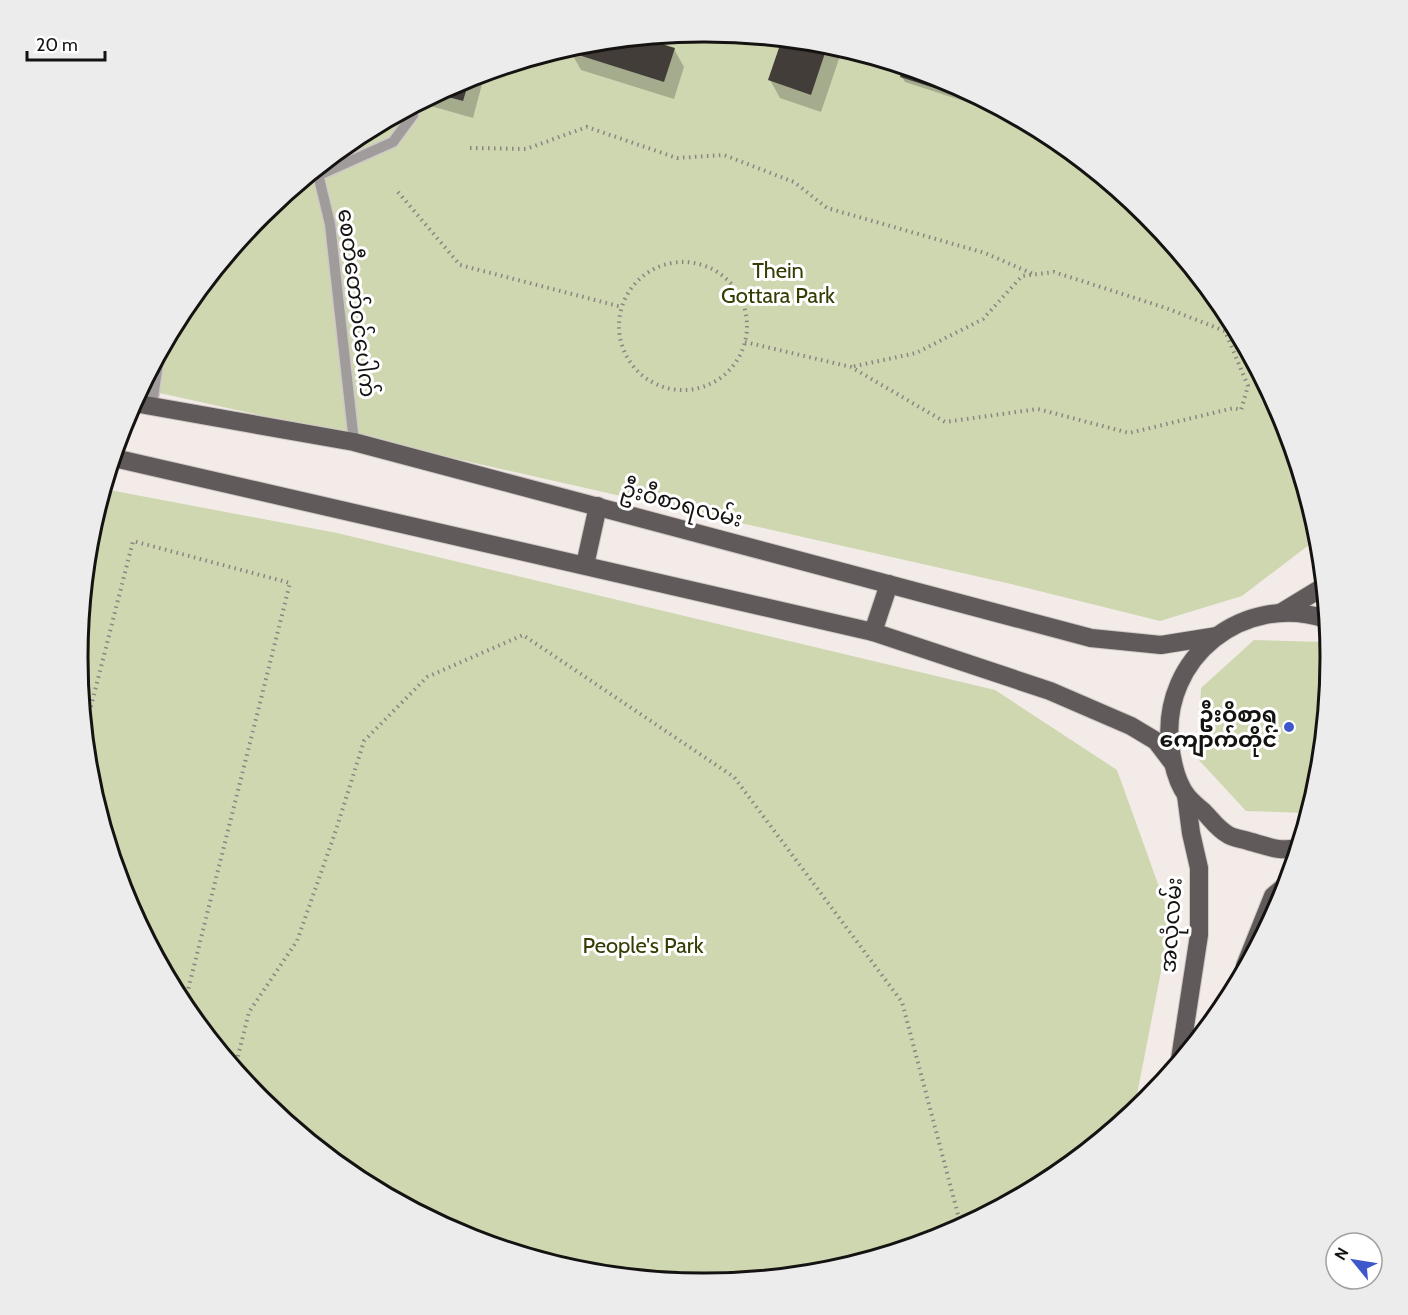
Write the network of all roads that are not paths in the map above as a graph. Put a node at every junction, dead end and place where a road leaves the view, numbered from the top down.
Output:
1 (413, 115) dead end
2 (334, 166) edge
3 (319, 177) edge
4 (156, 378) edge
5 (143, 404) edge
6 (152, 405) junction
7 (354, 442) junction
8 (121, 460) edge
9 (597, 506) junction
10 (585, 565) junction
11 (889, 584) junction
12 (1315, 592) edge
13 (1282, 612) junction
14 (1318, 616) edge
15 (873, 632) junction
16 (1217, 636) junction
17 (1172, 762) junction
18 (1186, 795) junction
19 (1289, 850) edge
20 (1182, 1044) edge

1 - 2 lane
3 - 7 lane, စေတီတော်ဝင်ပေါက်
4 - 6 lane
5 - 6 main road, ဦးဝီစာရလမ်း
6 - 7 main road, ဦးဝီစာရလမ်း
7 - 9 main road, ဦးဝီစာရလမ်း
8 - 10 main road
9 - 10 main road
9 - 11 main road, ဦးဝီစာရလမ်း
10 - 15 main road
11 - 15 main road
11 - 16 main road, ဦးဝီစာရလမ်း
12 - 13 main road
13 - 14 main road
13 - 16 main road
15 - 17 main road
16 - 17 main road
17 - 18 main road
18 - 19 main road
18 - 20 main road, အလုံလမ်း

